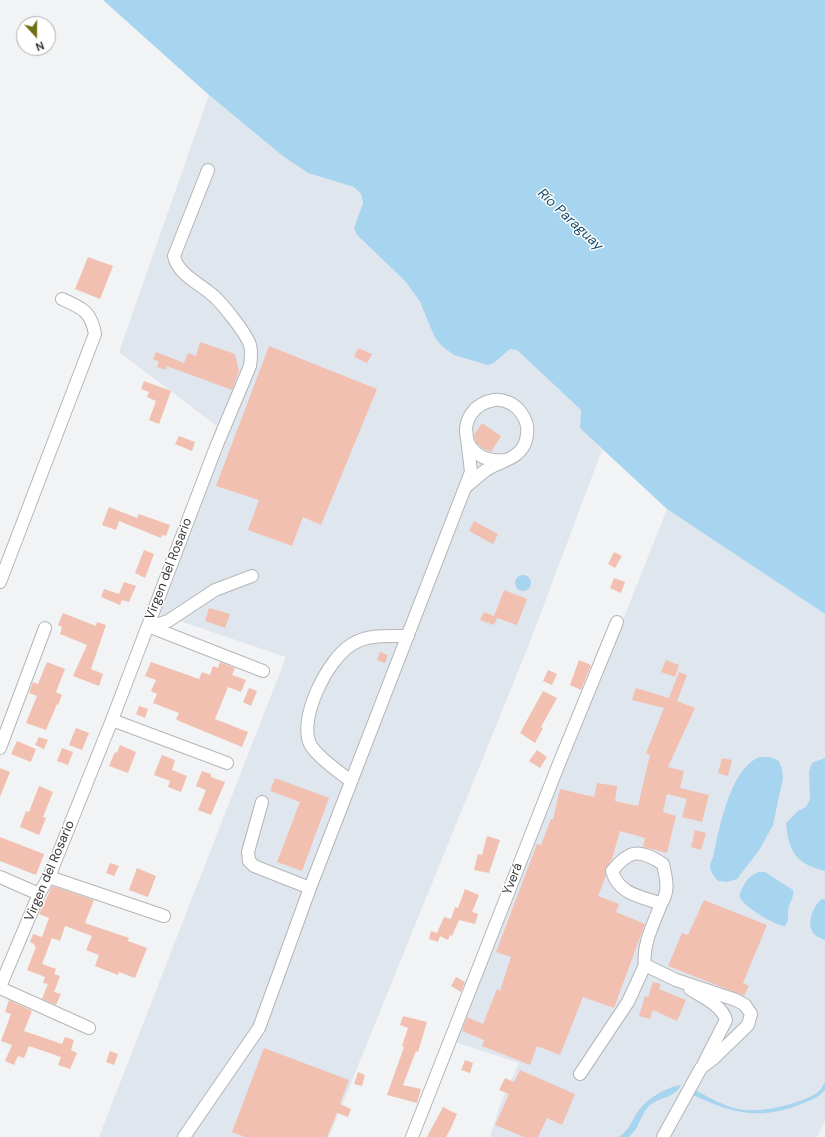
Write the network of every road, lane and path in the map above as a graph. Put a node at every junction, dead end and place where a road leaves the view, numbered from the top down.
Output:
1 (208, 170) dead end
2 (62, 299) dead end
3 (466, 429) junction
4 (506, 460) junction
5 (465, 488) junction
6 (252, 576) dead end
7 (0, 582) edge
8 (617, 622) dead end
9 (149, 626) junction
10 (46, 628) dead end
11 (408, 636) junction
12 (263, 671) dead end
13 (112, 720) junction
14 (0, 748) edge
15 (227, 763) dead end
16 (351, 781) junction
17 (262, 802) dead end
18 (0, 877) edge
19 (50, 877) junction
20 (310, 888) junction
21 (39, 894) junction
22 (661, 904) junction
23 (164, 916) dead end
24 (645, 965) junction
25 (676, 980) junction
26 (0, 987) edge
27 (89, 1028) dead end
28 (701, 1068) junction
29 (580, 1074) dead end
30 (184, 1137) edge
31 (412, 1137) edge
32 (663, 1137) edge

1 - 9 street, Virgen del Rosario
2 - 7 street
3 - 4 street
3 - 4 street
3 - 5 street
4 - 5 street
5 - 11 street
6 - 9 street
8 - 31 street, Yverá
9 - 12 street
9 - 13 street, Virgen del Rosario
10 - 14 street
11 - 16 street
11 - 16 street
13 - 15 street
13 - 19 street, Virgen del Rosario
16 - 20 street
17 - 20 street
18 - 21 street
19 - 21 street, Virgen del Rosario
19 - 23 street
20 - 30 street
21 - 26 street, Virgen del Rosario
22 - 22 street
22 - 24 street
24 - 25 street
24 - 29 street
25 - 28 street
25 - 28 street
26 - 27 street
28 - 32 street

